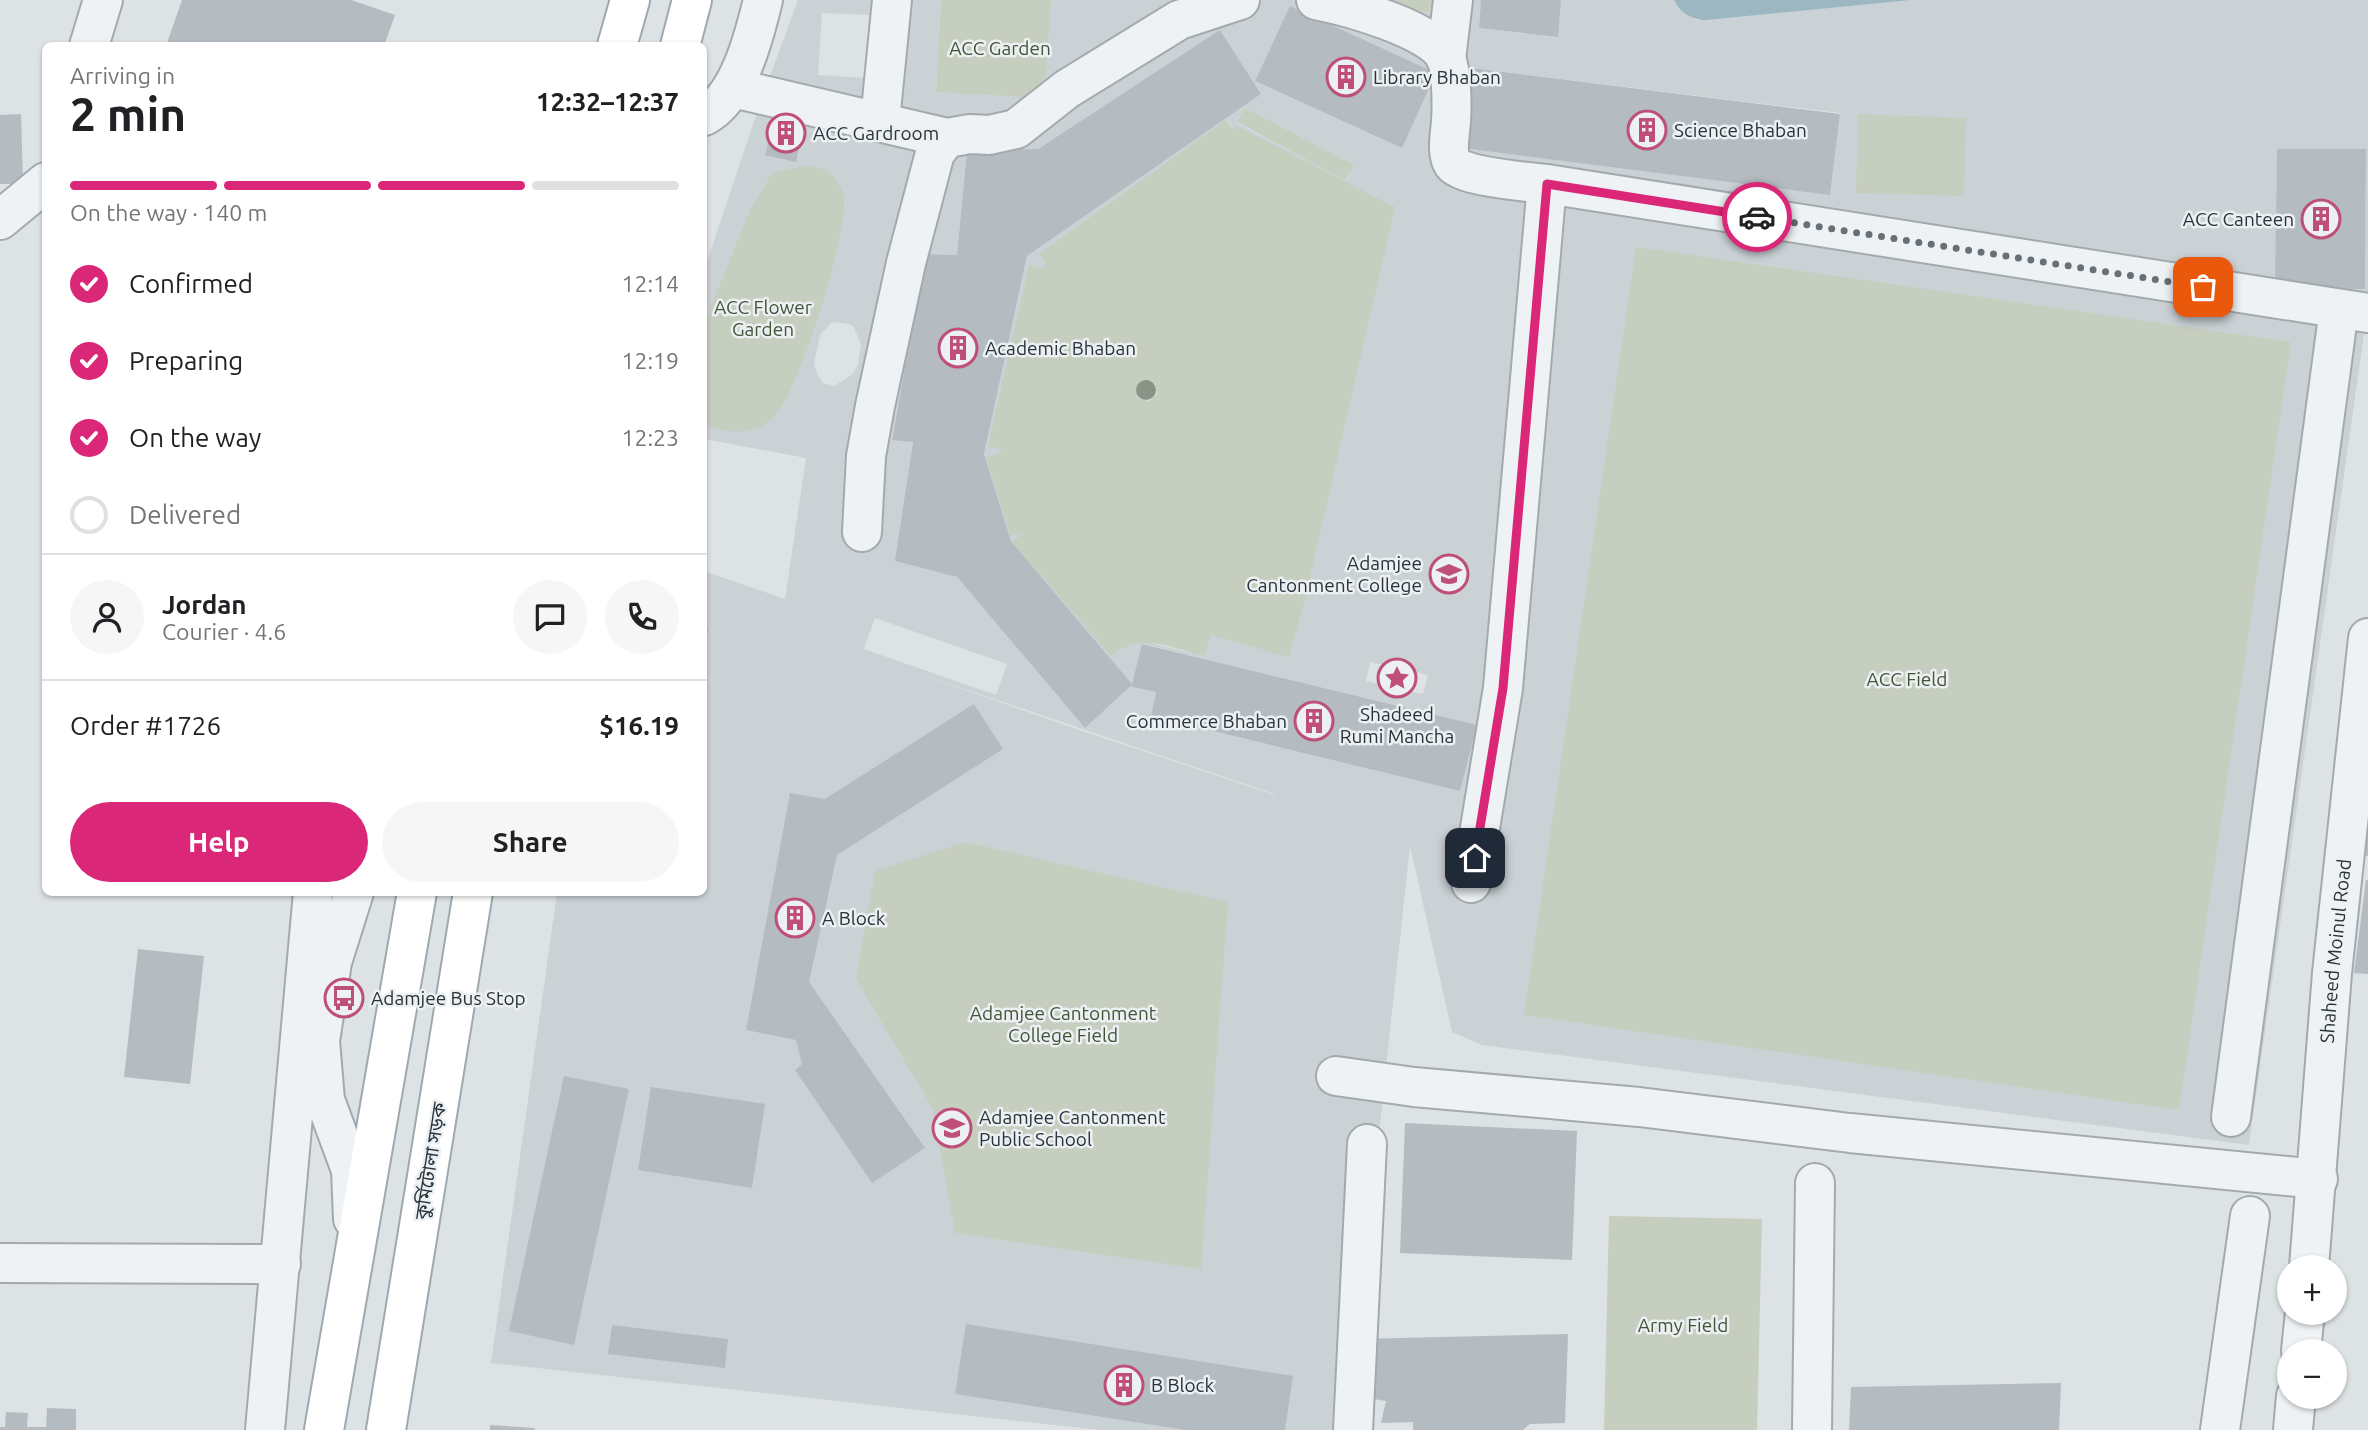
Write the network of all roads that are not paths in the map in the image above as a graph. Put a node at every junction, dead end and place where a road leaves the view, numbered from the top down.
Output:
1 (103, 0) edge
2 (630, 0) edge
3 (692, 0) edge
4 (763, 0) edge
5 (892, 0) edge
6 (1240, 0) edge
7 (1316, 0) edge
8 (1453, 0) edge
9 (90, 42) edge
10 (618, 42) edge
11 (681, 42) edge
12 (1446, 59) junction
13 (733, 88) junction
14 (707, 114) edge
15 (880, 121) junction
16 (947, 138) junction
17 (1547, 184) junction
18 (42, 185) edge
19 (0, 220) edge
20 (2354, 311) edge
21 (862, 532) dead end
22 (2368, 638) edge
23 (1471, 883) dead end
24 (313, 896) edge
25 (353, 896) edge
26 (417, 896) edge
27 (472, 896) edge
28 (1336, 1076) dead end
29 (2231, 1117) dead end
30 (1367, 1144) dead end
31 (2318, 1179) junction
32 (1815, 1184) dead end
33 (2250, 1216) dead end
34 (354, 1245) junction
35 (2310, 1255) edge
36 (0, 1263) edge
37 (281, 1264) junction
38 (2295, 1409) edge
39 (265, 1430) edge
40 (324, 1430) edge
41 (386, 1430) edge
42 (1353, 1430) edge
43 (1812, 1430) edge
44 (2220, 1430) edge
45 (2293, 1430) edge

1 - 9 street
2 - 10 main road
3 - 11 main road
4 - 13 street
5 - 15 street
6 - 16 street
7 - 12 street
8 - 12 street
12 - 17 street
13 - 14 street
13 - 15 street
15 - 16 street
16 - 21 street
17 - 20 street
17 - 23 street
18 - 19 street
20 - 29 street
22 - 31 street, Shaheed Moinul Road
24 - 37 street
25 - 34 street
26 - 34 main road
27 - 41 main road, কুর্মিটোলা সড়ক
28 - 31 street
30 - 42 street
31 - 35 street, Shaheed Moinul Road
32 - 43 street
33 - 44 street
34 - 40 main road
36 - 37 street
37 - 39 street
38 - 45 street

